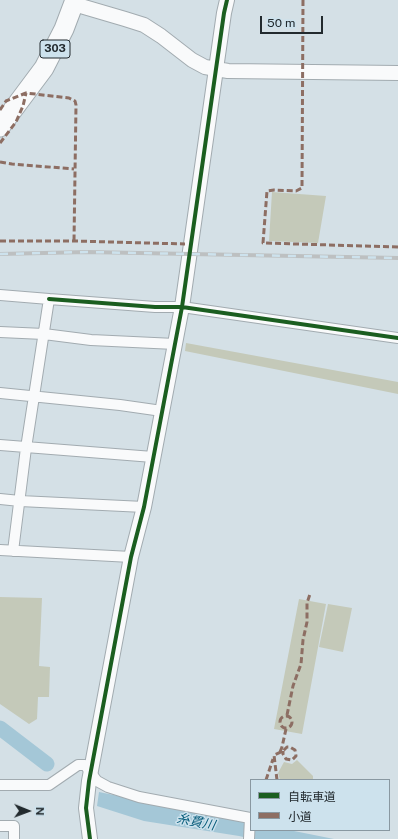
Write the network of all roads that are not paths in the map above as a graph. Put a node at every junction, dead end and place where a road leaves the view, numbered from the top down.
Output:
1 (227, 0) edge
2 (75, 2) edge
3 (216, 69) junction
4 (398, 72) edge
5 (0, 127) edge
6 (0, 295) edge
7 (49, 299) junction
8 (182, 307) junction
9 (0, 332) edge
10 (44, 334) junction
11 (398, 338) edge
12 (175, 344) junction
13 (0, 393) edge
14 (35, 396) junction
15 (162, 411) junction
16 (0, 445) edge
17 (26, 448) junction
18 (153, 457) junction
19 (0, 499) edge
20 (20, 501) junction
21 (144, 507) junction
22 (0, 550) edge
23 (13, 551) junction
24 (132, 557) junction
25 (90, 771) junction
26 (0, 785) edge
27 (0, 826) edge
28 (14, 839) edge
29 (90, 839) edge
30 (249, 839) edge

1 - 3 street
2 - 3 street
2 - 5 highway, 303
3 - 4 street
3 - 8 street
6 - 7 street
7 - 8 street
7 - 10 street
8 - 11 street
8 - 12 street
9 - 10 street
10 - 12 street
10 - 14 street
12 - 15 street
13 - 14 street
14 - 15 street
14 - 17 street
15 - 18 street
16 - 17 street
17 - 18 street
17 - 20 street
18 - 21 street
19 - 20 street
20 - 21 street
20 - 23 street
21 - 24 street
22 - 23 street
23 - 24 street
24 - 25 street
25 - 26 street
25 - 29 street
25 - 30 street
27 - 28 street

